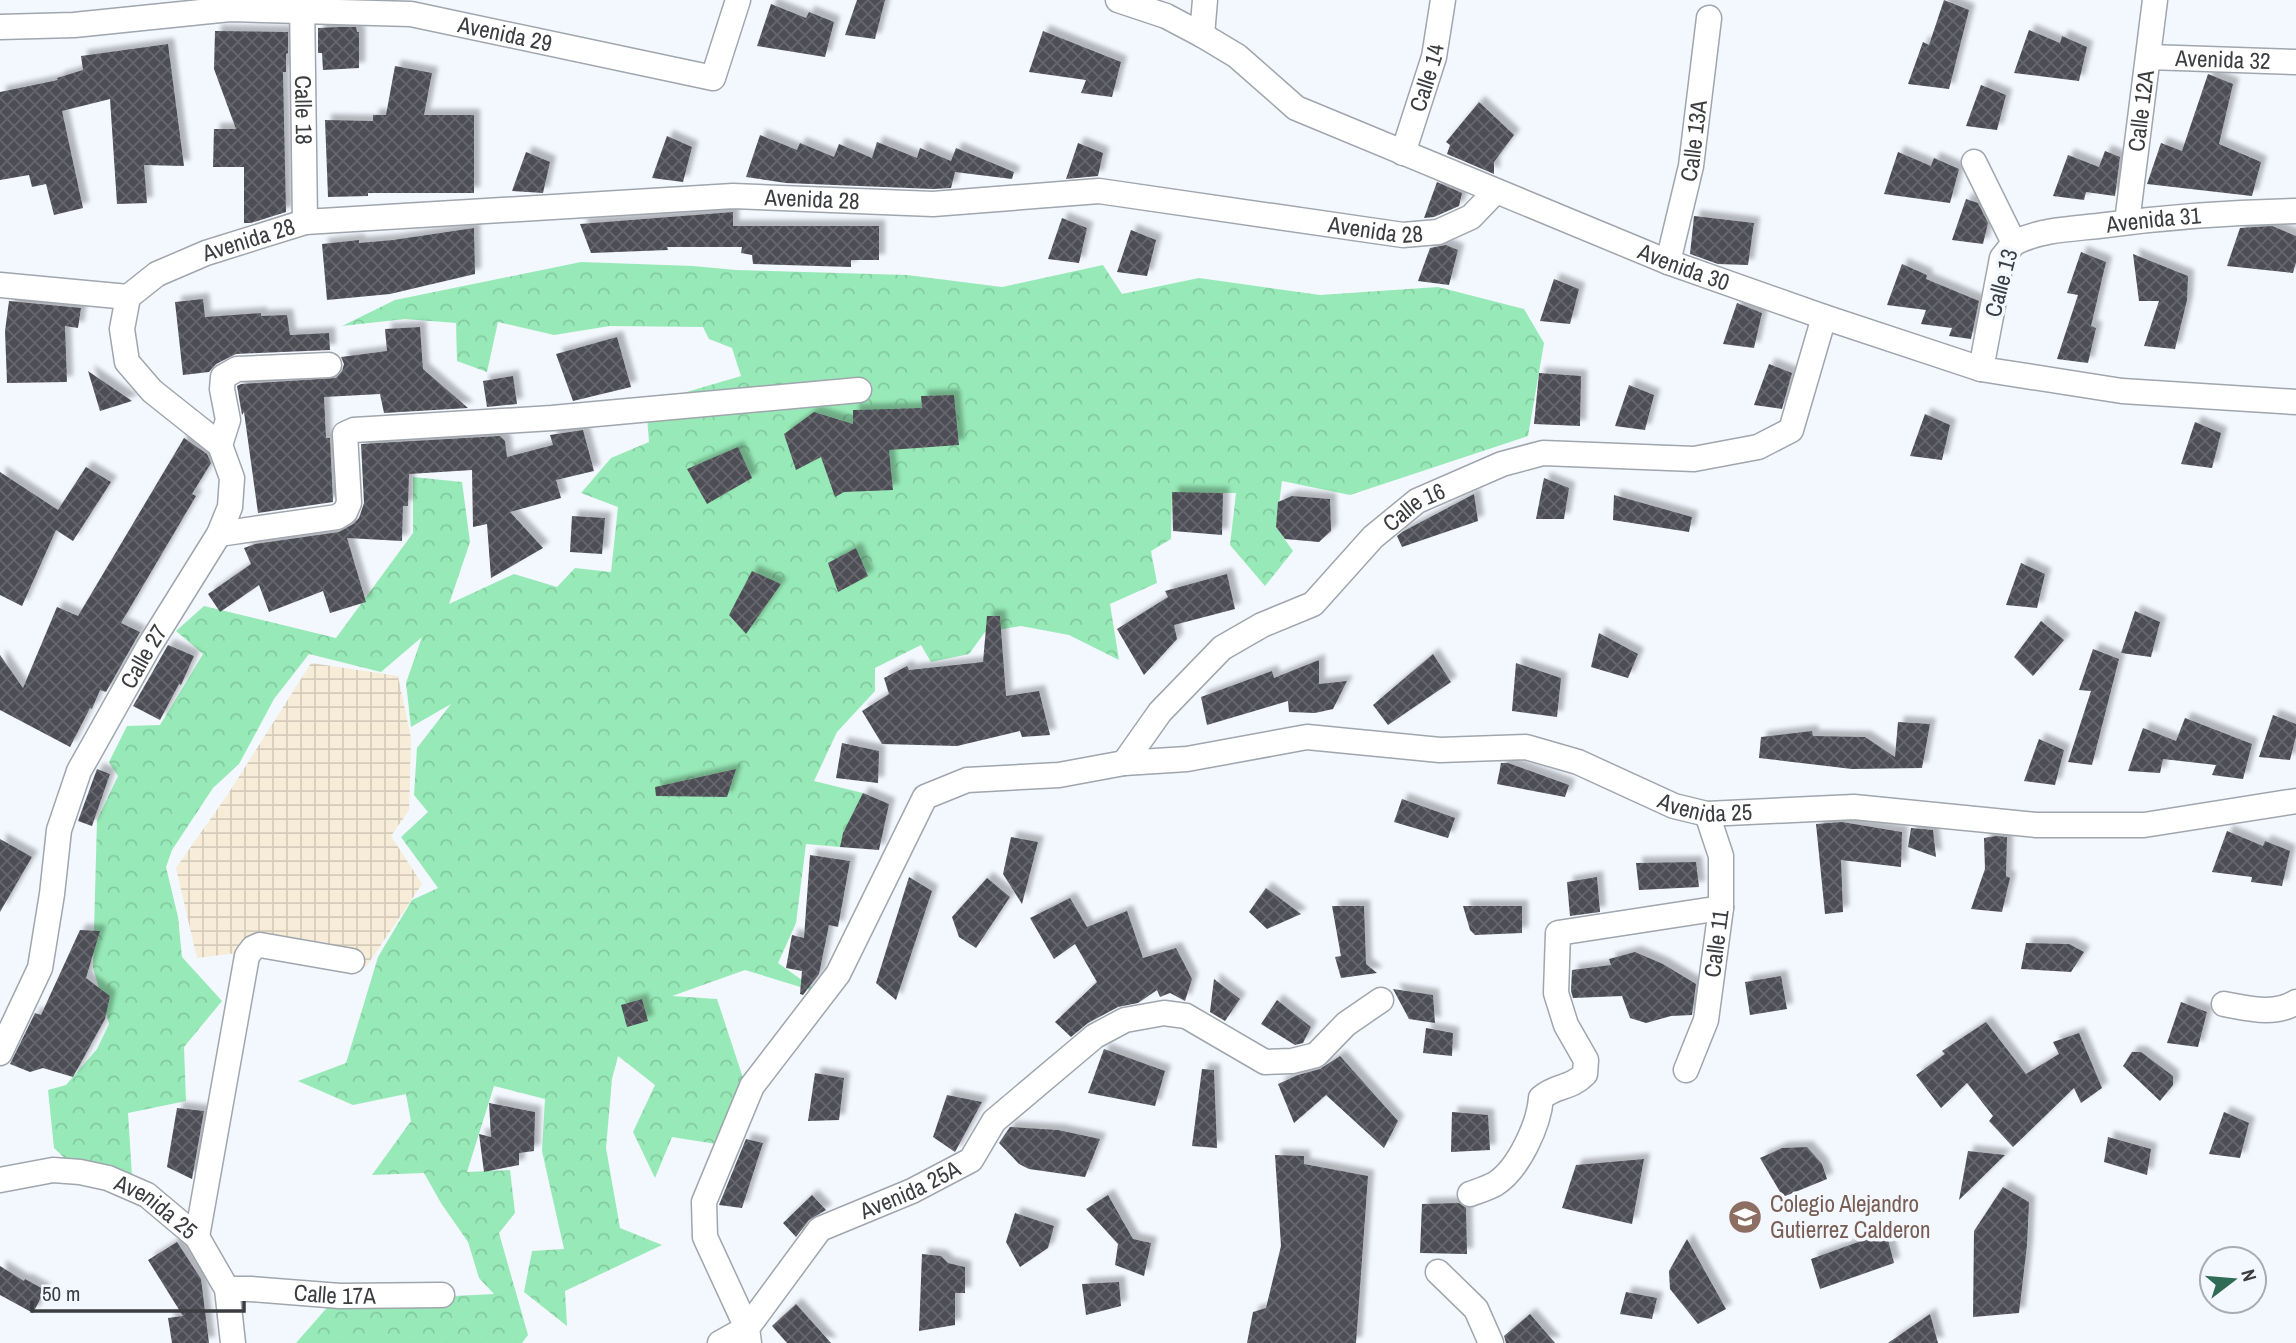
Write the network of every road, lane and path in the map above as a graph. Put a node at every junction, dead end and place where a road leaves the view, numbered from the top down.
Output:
1 (738, 0) edge
2 (1118, 0) edge
3 (1205, 0) edge
4 (1443, 0) edge
5 (2155, 0) edge
6 (302, 5) edge
7 (1709, 18) dead end
8 (0, 27) edge
9 (1202, 35) junction
10 (2149, 57) junction
11 (2296, 62) edge
12 (1404, 153) junction
13 (1974, 162) dead end
14 (1495, 192) junction
15 (2296, 211) edge
16 (305, 222) junction
17 (2127, 222) junction
18 (2014, 243) junction
19 (1668, 261) junction
20 (0, 285) edge
21 (128, 297) junction
22 (1824, 317) junction
23 (328, 365) dead end
24 (1981, 369) junction
25 (859, 390) dead end
26 (2296, 402) edge
27 (220, 445) junction
28 (219, 534) junction
29 (1124, 763) junction
30 (2296, 801) edge
31 (1707, 814) junction
32 (1721, 908) junction
33 (352, 961) dead end
34 (1381, 1000) dead end
35 (2296, 1002) edge
36 (2224, 1004) dead end
37 (0, 1054) edge
38 (1686, 1070) dead end
39 (0, 1181) edge
40 (1470, 1194) dead end
41 (197, 1237) junction
42 (1437, 1272) dead end
43 (227, 1289) junction
44 (442, 1295) dead end
45 (748, 1336) edge
46 (233, 1343) edge
47 (720, 1343) edge
48 (1491, 1343) edge

1 - 6 street, Avenida 29
2 - 9 street, Avenida 30
3 - 9 street
4 - 12 street, Calle 14
5 - 10 street, Calle 12A
6 - 8 street, Avenida 29
6 - 16 street, Calle 18
7 - 19 street, Calle 13A
9 - 12 street, Avenida 30
10 - 11 street, Avenida 32
10 - 17 street, Calle 12A
12 - 14 street, Avenida 30
13 - 18 street, Calle 13
14 - 16 street, Avenida 28
14 - 19 street, Avenida 30
15 - 17 street, Avenida 31
16 - 21 street, Avenida 28
17 - 18 street, Avenida 31
18 - 24 street, Calle 13
19 - 22 street, Avenida 30
20 - 21 street
21 - 27 street
22 - 24 street, Avenida 30
22 - 29 street, Calle 16
23 - 27 street
24 - 26 street, Avenida 30
25 - 28 street
27 - 28 street, Calle 27
28 - 37 street, Calle 27
29 - 31 street, Avenida 25
29 - 45 street, Avenida 25
30 - 31 street, Avenida 25
31 - 32 street, Calle 11
32 - 38 street, Calle 11
32 - 40 street
33 - 41 street
34 - 45 street, Avenida 25A
35 - 36 street
39 - 41 street, Avenida 25
41 - 43 street, Avenida 25
42 - 48 street
43 - 44 street, Calle 17A
43 - 46 street, Avenida 25
45 - 47 street, Avenida 25A

